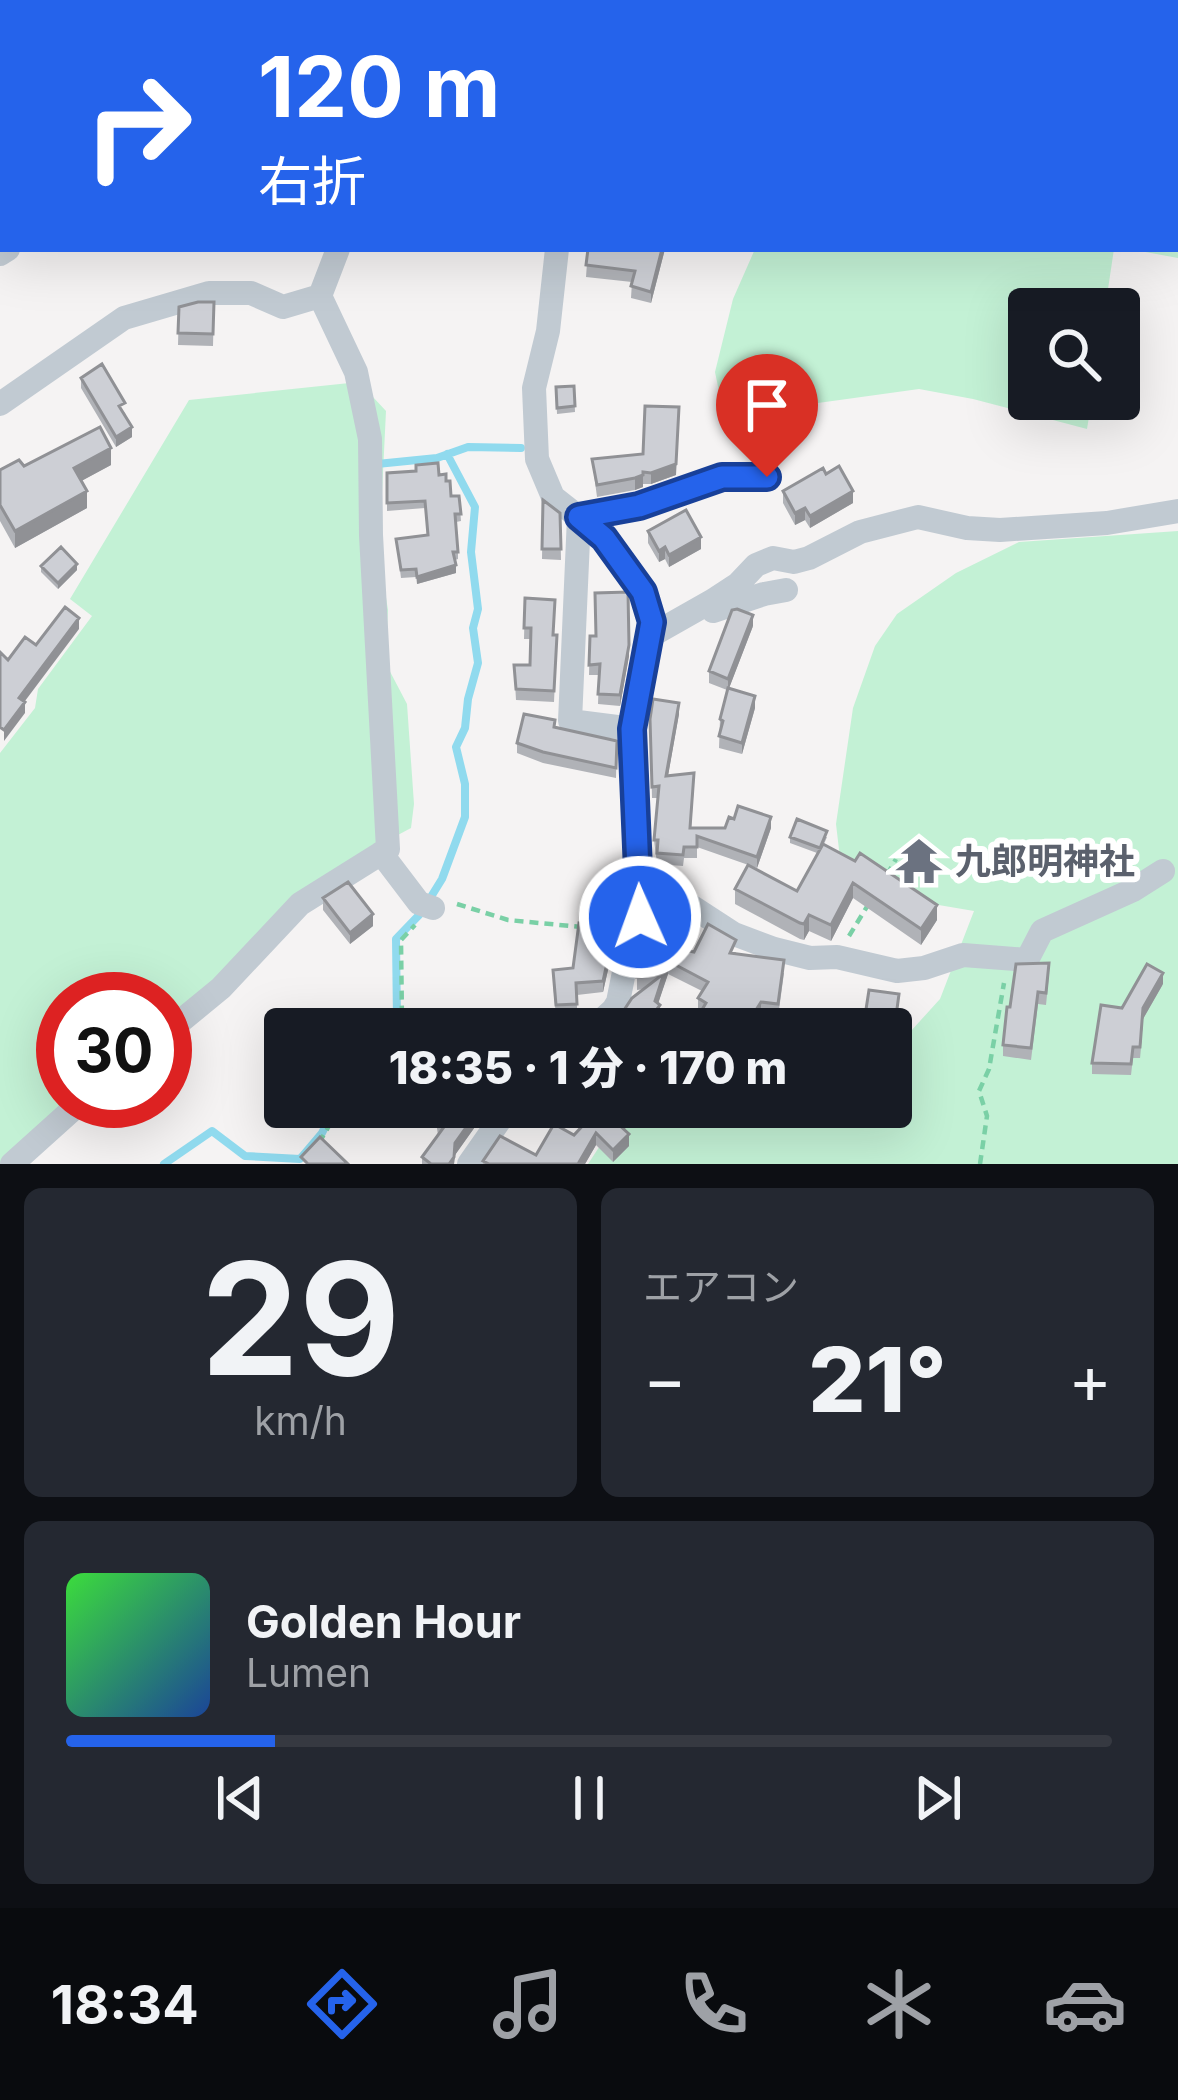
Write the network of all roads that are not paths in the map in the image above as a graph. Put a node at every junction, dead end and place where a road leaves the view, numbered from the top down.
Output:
1 (337, 252) edge
2 (557, 252) edge
3 (320, 296) junction
4 (0, 404) edge
5 (767, 477) dead end
6 (1178, 511) edge
7 (579, 517) junction
8 (786, 590) dead end
9 (659, 631) junction
10 (632, 729) junction
11 (381, 853) junction
12 (1162, 871) dead end
13 (426, 905) road end
14 (637, 927) junction
15 (612, 1008) edge
16 (192, 1012) edge
17 (52, 1128) edge
18 (494, 1128) edge
19 (12, 1164) edge
20 (469, 1164) edge

1 - 3 street
2 - 7 street
3 - 4 street
3 - 11 street
5 - 7 street
6 - 9 street
7 - 9 street
7 - 10 street
8 - 9 street
9 - 10 street
10 - 14 street
11 - 13 street
11 - 16 street
12 - 14 street
14 - 15 street
17 - 19 street
18 - 20 street

